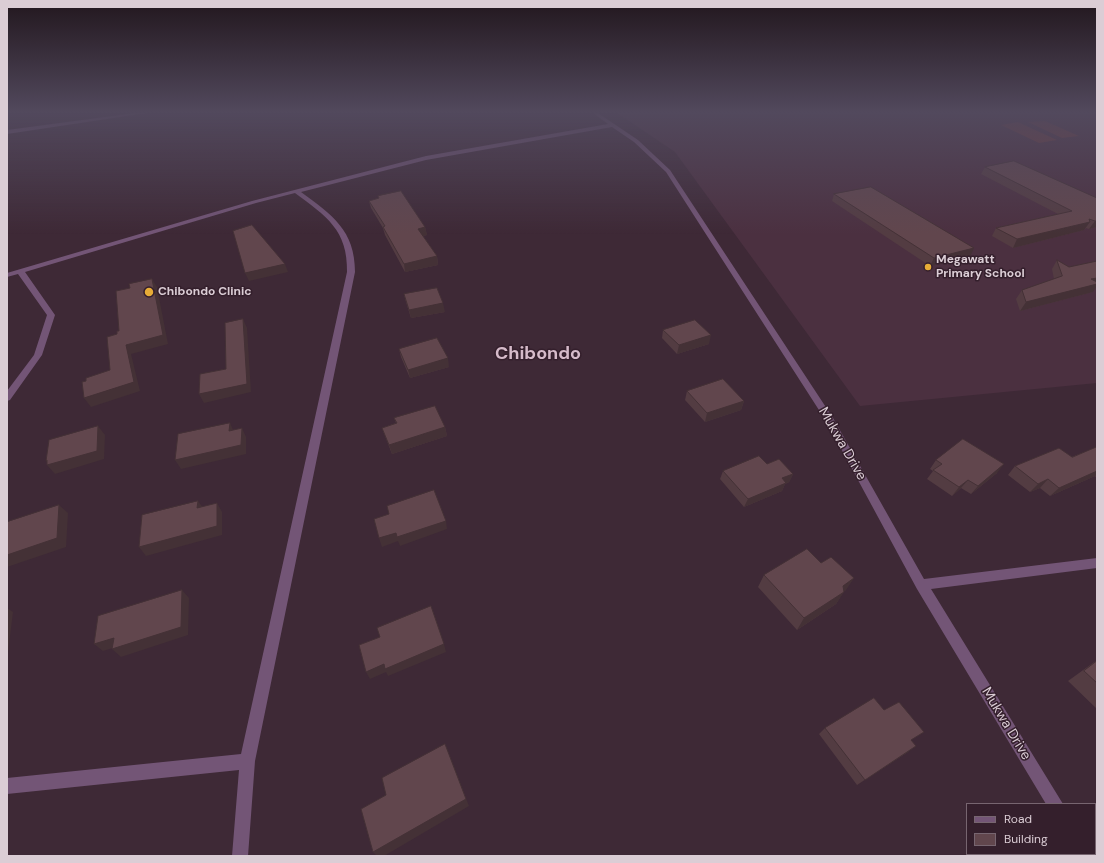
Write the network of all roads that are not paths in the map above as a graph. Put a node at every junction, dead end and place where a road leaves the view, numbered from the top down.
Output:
1 (453, 153) edge
2 (649, 153) edge
3 (296, 192) junction
4 (20, 272) junction
5 (7, 275) edge
6 (7, 398) edge
7 (1097, 563) edge
8 (921, 585) junction
9 (247, 761) junction
10 (7, 786) edge
11 (1053, 803) edge
12 (240, 856) edge

1 - 3 street
2 - 8 street, Mukwa Drive
3 - 4 street
3 - 9 street
4 - 5 street
4 - 6 street
7 - 8 street
8 - 11 street, Mukwa Drive
9 - 10 street
9 - 12 street

